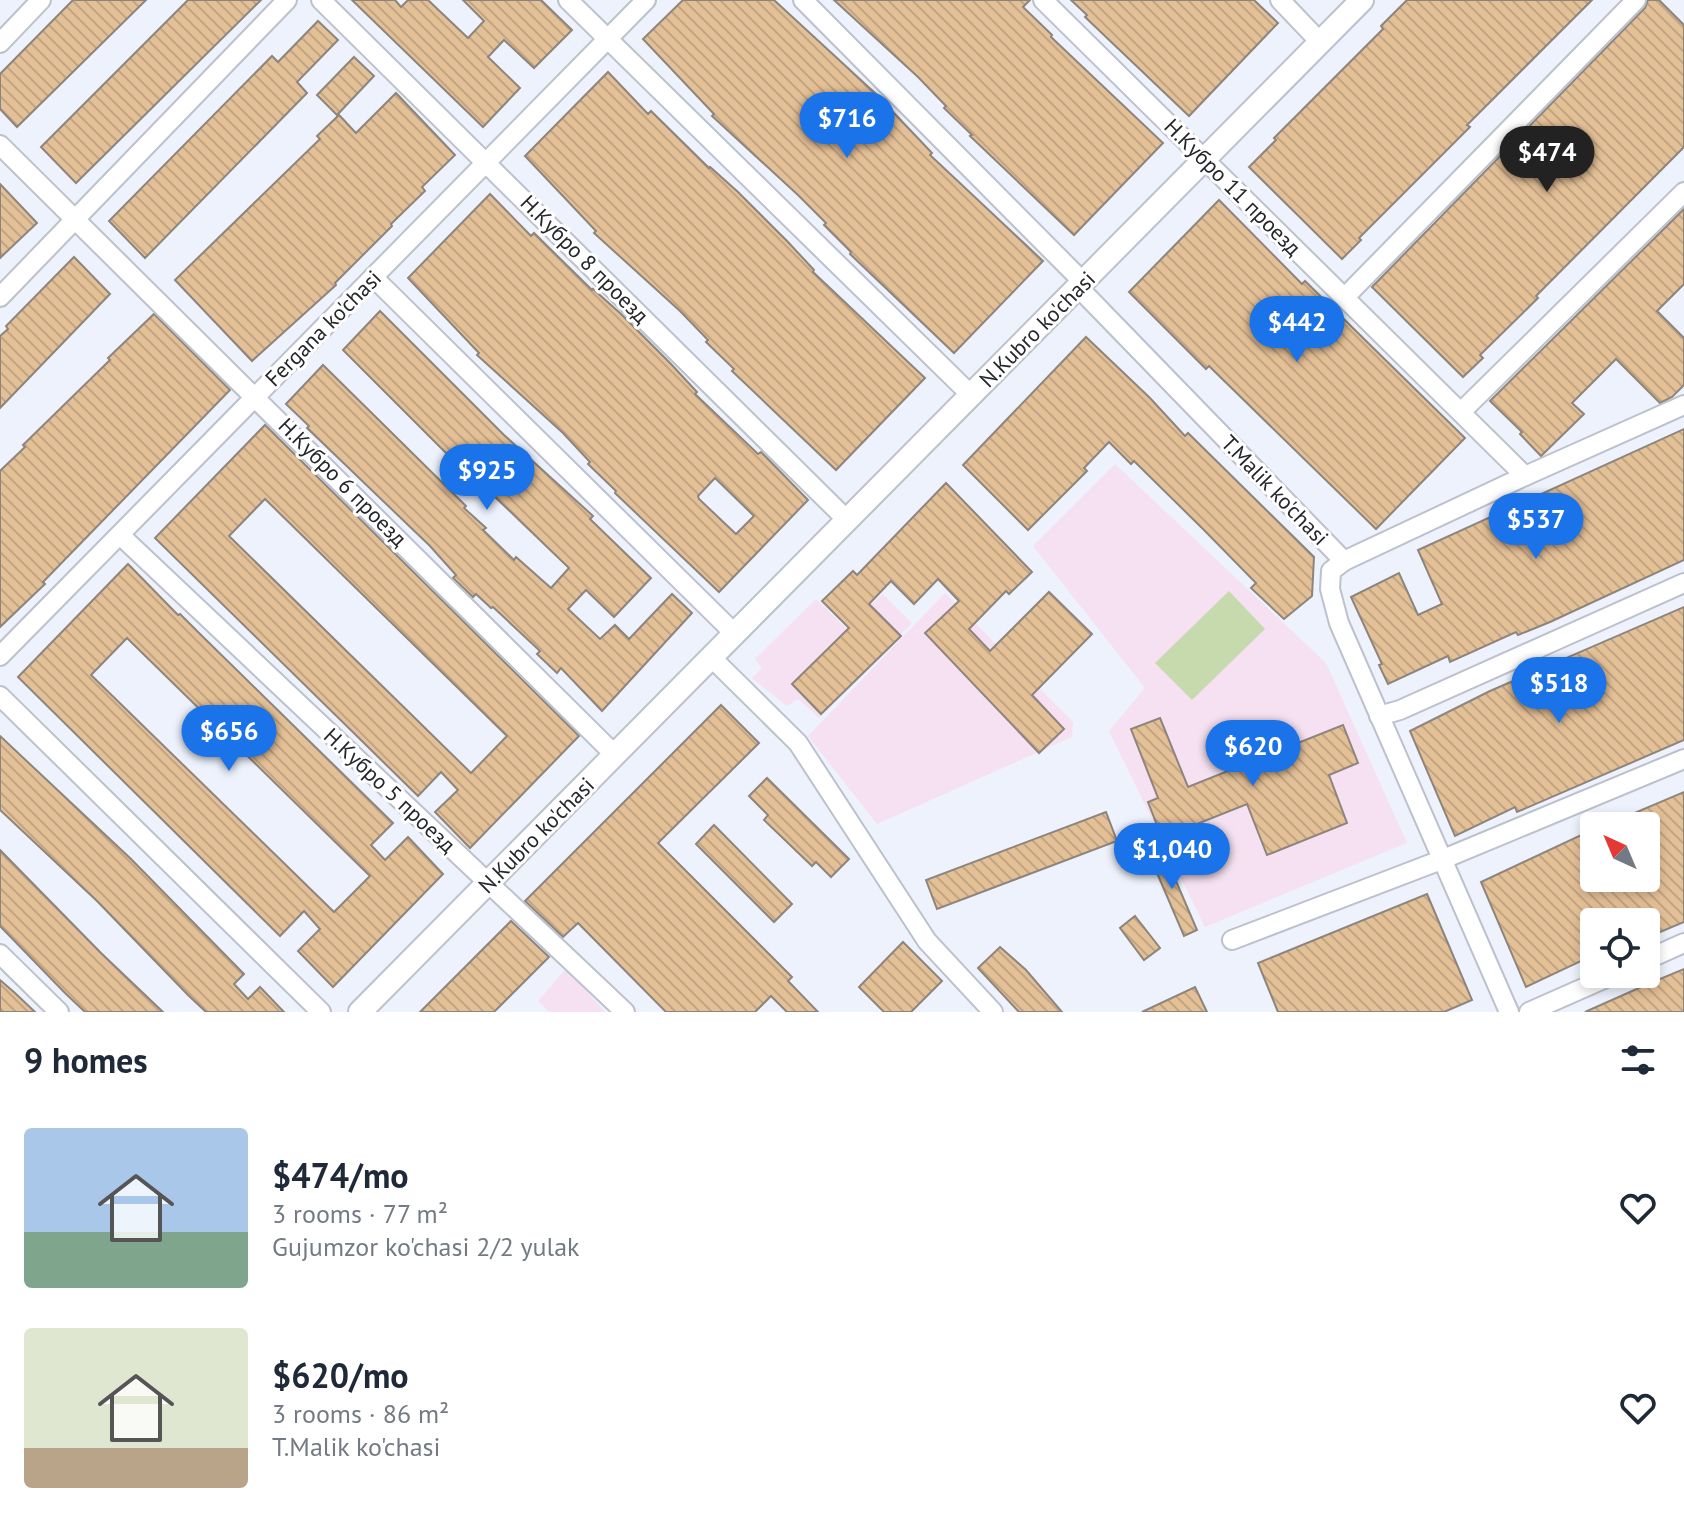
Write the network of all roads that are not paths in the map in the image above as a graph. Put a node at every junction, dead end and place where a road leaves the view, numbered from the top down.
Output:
1 (41, 0) edge
2 (287, 0) edge
3 (321, 0) edge
4 (568, 0) edge
5 (646, 0) edge
6 (803, 0) edge
7 (1043, 0) edge
8 (1280, 0) edge
9 (1362, 0) edge
10 (1636, 0) edge
11 (608, 39) junction
12 (1320, 42) junction
13 (0, 43) edge
14 (0, 145) edge
15 (1205, 159) junction
16 (487, 162) junction
17 (1684, 192) edge
18 (77, 218) junction
19 (373, 277) junction
20 (1080, 285) junction
21 (0, 297) edge
22 (1345, 297) junction
23 (971, 395) junction
24 (256, 396) junction
25 (1684, 405) edge
26 (1461, 412) junction
27 (1525, 476) junction
28 (847, 520) junction
29 (120, 535) junction
30 (1344, 561) junction
31 (1684, 583) edge
32 (735, 634) junction
33 (0, 656) edge
34 (712, 658) junction
35 (0, 696) edge
36 (1379, 716) junction
37 (615, 755) junction
38 (1684, 759) edge
39 (1441, 860) junction
40 (488, 883) junction
41 (1232, 940) dead end
42 (1684, 943) edge
43 (0, 954) edge
44 (1660, 954) edge
45 (1583, 988) edge
46 (59, 1012) edge
47 (321, 1012) edge
48 (360, 1012) edge
49 (625, 1012) edge
50 (993, 1012) edge
51 (1509, 1012) edge
52 (1529, 1012) edge

1 - 13 street
2 - 18 street
3 - 16 street, Н.Кубро 8 проезд
4 - 11 street
5 - 11 street, Fergana ko'chasi
6 - 20 street, T.Malik ko'chasi
7 - 15 street, Н.Кубро 11 проезд
8 - 12 street
9 - 12 street, N.Kubro ko'chasi
10 - 22 street
11 - 16 street, Fergana ko'chasi
11 - 23 street
12 - 15 street, N.Kubro ko'chasi
14 - 18 street, Н.Кубро 6 проезд
15 - 20 street, N.Kubro ko'chasi
15 - 22 street, Н.Кубро 11 проезд
16 - 19 street, Fergana ko'chasi
16 - 28 street, Н.Кубро 8 проезд
17 - 26 street
18 - 21 street
18 - 24 street, Н.Кубро 6 проезд
19 - 24 street, Fergana ko'chasi
19 - 32 street
20 - 23 street, N.Kubro ko'chasi
20 - 30 street, T.Malik ko'chasi
22 - 26 street, Н.Кубро 11 проезд
23 - 28 street, N.Kubro ko'chasi
24 - 29 street, Fergana ko'chasi
24 - 37 street, Н.Кубро 6 проезд
25 - 27 street
26 - 27 street, Н.Кубро 11 проезд
27 - 30 street
28 - 32 street, N.Kubro ko'chasi
29 - 33 street, Fergana ko'chasi
29 - 40 street, Н.Кубро 5 проезд
30 - 36 street, T.Malik ko'chasi
31 - 36 street
32 - 34 street, N.Kubro ko'chasi
34 - 37 street, N.Kubro ko'chasi
34 - 50 street
35 - 47 street
36 - 39 street, T.Malik ko'chasi
37 - 40 street, N.Kubro ko'chasi
38 - 39 street
39 - 41 street
39 - 51 street, T.Malik ko'chasi
40 - 48 street, N.Kubro ko'chasi
40 - 49 street, Н.Кубро 5 проезд
42 - 44 street
43 - 46 street
45 - 52 street

